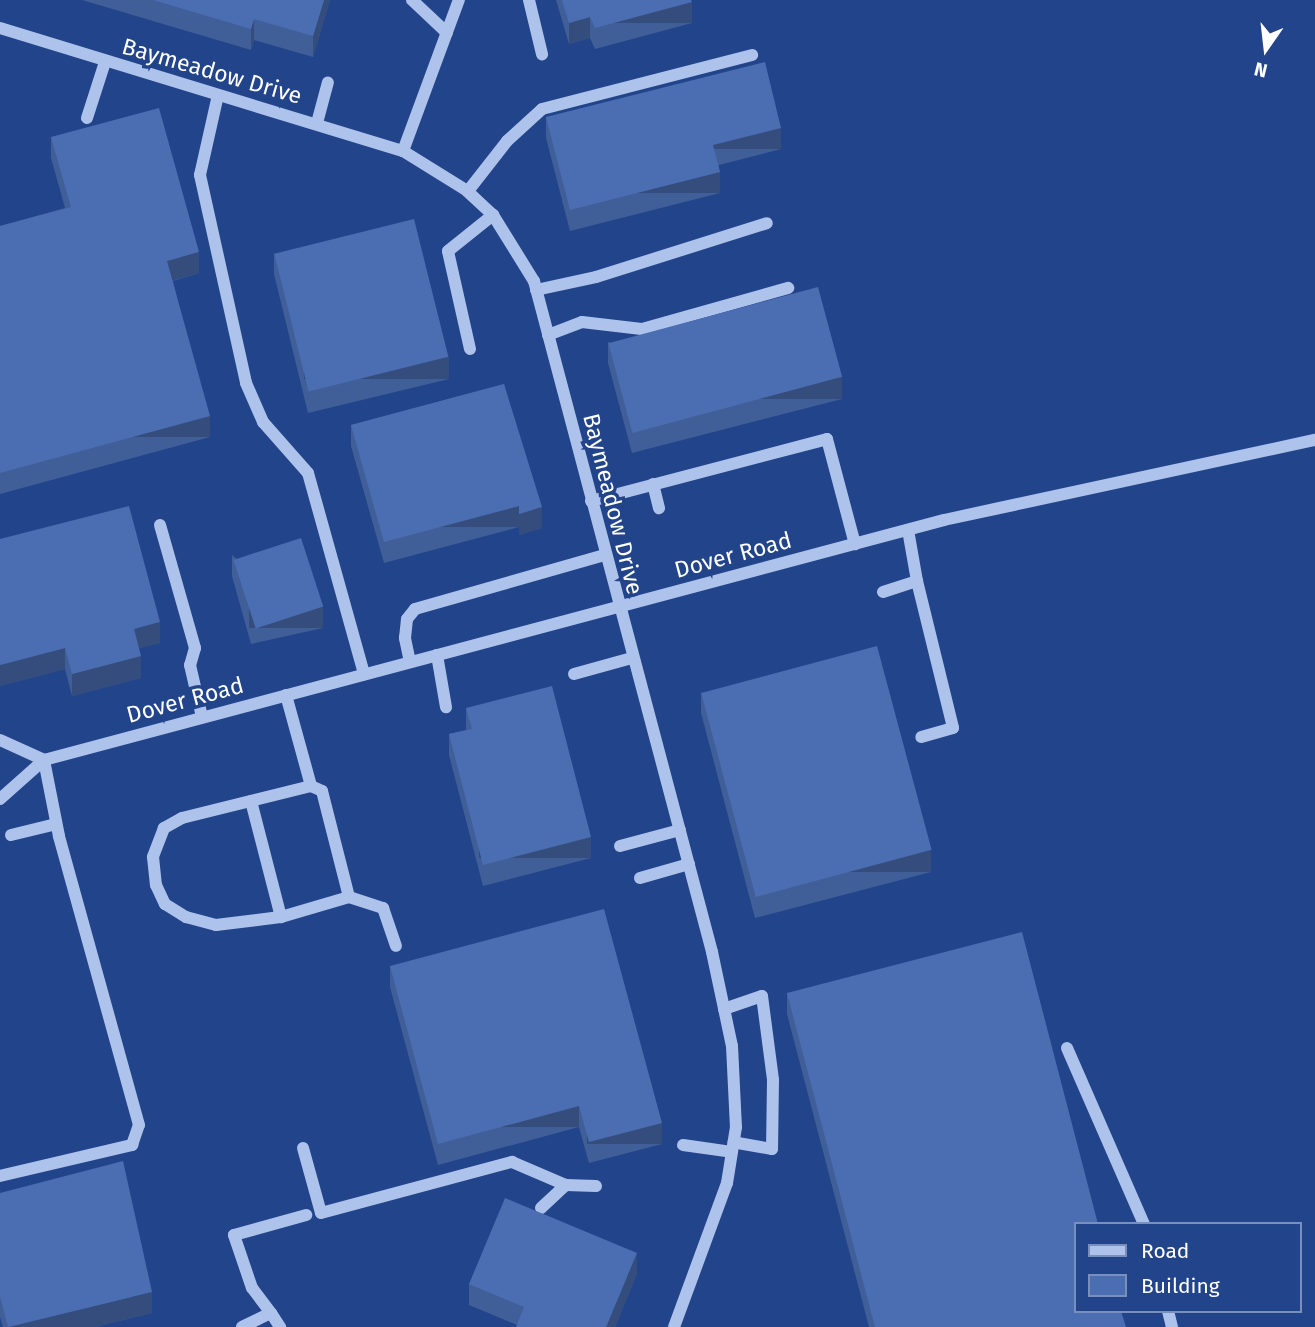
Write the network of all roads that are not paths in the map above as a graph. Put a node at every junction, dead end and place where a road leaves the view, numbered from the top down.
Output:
1 (412, 0) edge
2 (459, 0) edge
3 (529, 0) edge
4 (0, 28) edge
5 (447, 33) junction
6 (542, 54) dead end
7 (752, 55) dead end
8 (105, 62) junction
9 (328, 82) dead end
10 (218, 95) junction
11 (87, 118) dead end
12 (317, 123) junction
13 (403, 151) junction
14 (468, 191) junction
15 (493, 215) junction
16 (767, 223) dead end
17 (788, 288) dead end
18 (536, 290) junction
19 (548, 335) junction
20 (470, 349) dead end
21 (1315, 440) edge
22 (653, 484) junction
23 (591, 501) junction
24 (659, 508) dead end
25 (160, 525) dead end
26 (908, 530) junction
27 (855, 544) junction
28 (604, 555) junction
29 (917, 581) junction
30 (883, 592) dead end
31 (618, 607) junction
32 (437, 655) junction
33 (632, 658) junction
34 (410, 662) junction
35 (364, 674) junction
36 (574, 674) dead end
37 (286, 695) junction
38 (446, 707) dead end
39 (202, 717) junction
40 (921, 737) dead end
41 (0, 740) edge
42 (44, 760) junction
43 (311, 786) junction
44 (0, 799) edge
45 (251, 801) junction
46 (56, 824) junction
47 (680, 830) junction
48 (11, 835) dead end
49 (620, 846) dead end
50 (689, 864) junction
51 (640, 878) dead end
52 (349, 897) junction
53 (281, 918) junction
54 (396, 946) dead end
55 (724, 1009) junction
56 (1066, 1048) dead end
57 (683, 1145) dead end
58 (733, 1147) junction
59 (303, 1148) dead end
60 (0, 1176) edge
61 (566, 1185) junction
62 (596, 1186) dead end
63 (541, 1208) dead end
64 (306, 1215) dead end
65 (1143, 1222) edge
66 (271, 1313) junction
67 (242, 1327) edge
68 (280, 1327) edge
69 (674, 1327) edge

1 - 5 street
2 - 5 street
3 - 6 street
4 - 8 street, Baymeadow Drive
5 - 13 street
7 - 14 street
8 - 10 street, Baymeadow Drive
8 - 11 street
9 - 12 street
10 - 12 street, Baymeadow Drive
10 - 35 street
12 - 13 street, Baymeadow Drive
13 - 14 street, Baymeadow Drive
14 - 15 street, Baymeadow Drive
15 - 18 street, Baymeadow Drive
15 - 20 street
16 - 18 street
17 - 19 street
18 - 19 street, Baymeadow Drive
19 - 23 street, Baymeadow Drive
21 - 26 street, Dover Road
22 - 23 street
22 - 24 street
22 - 27 street
23 - 28 street, Baymeadow Drive
25 - 39 street
26 - 27 street, Dover Road
26 - 29 street
27 - 31 street, Dover Road
28 - 31 street, Baymeadow Drive
28 - 34 street
29 - 30 street
29 - 40 street
31 - 32 street, Dover Road
31 - 33 street, Baymeadow Drive
32 - 34 street, Dover Road
32 - 38 street
33 - 36 street
33 - 47 street, Baymeadow Drive
34 - 35 street, Dover Road
35 - 37 street, Dover Road
37 - 39 street, Dover Road
37 - 43 street
39 - 42 street, Dover Road
41 - 42 street
42 - 44 street
42 - 46 street
43 - 45 street
43 - 52 street
45 - 53 street
45 - 53 street
46 - 48 street
46 - 60 street
47 - 49 street
47 - 50 street, Baymeadow Drive
50 - 51 street
50 - 55 street, Baymeadow Drive
52 - 53 street
52 - 54 street
55 - 58 street, Baymeadow Drive
55 - 58 street
56 - 65 street
57 - 58 street
58 - 69 street, Baymeadow Drive
59 - 61 street
61 - 62 street
61 - 63 street
64 - 66 street
66 - 67 street
66 - 68 street

